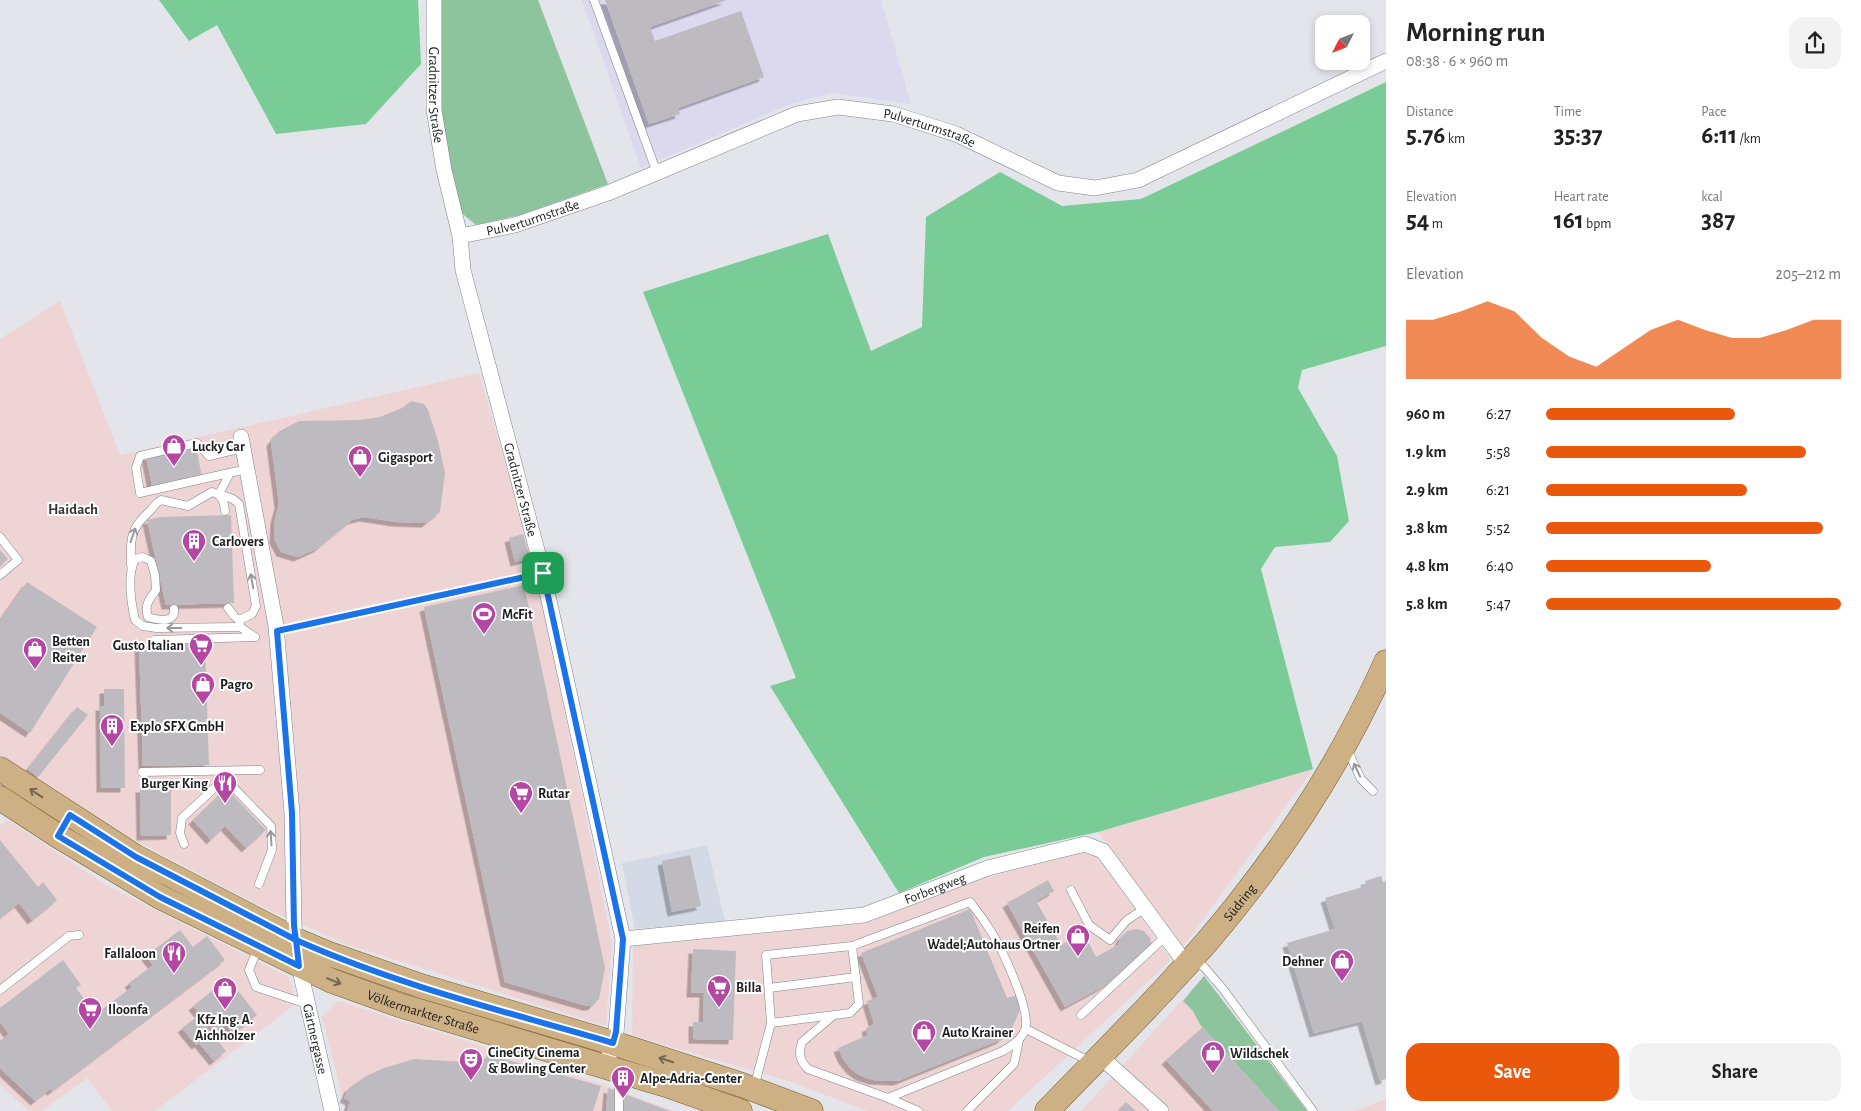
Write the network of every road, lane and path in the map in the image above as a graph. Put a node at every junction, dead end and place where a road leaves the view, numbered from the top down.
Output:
1 (434, 0) edge
2 (594, 0) edge
3 (1386, 61) edge
4 (657, 173) junction
5 (460, 236) junction
6 (242, 443) joint
7 (247, 469) junction
8 (230, 473) junction
9 (218, 494) junction
10 (225, 511) dead end
11 (0, 537) edge
12 (131, 567) junction
13 (543, 573) junction
14 (0, 575) edge
15 (132, 589) junction
16 (150, 598) junction
17 (228, 608) dead end
18 (174, 609) dead end
19 (240, 624) junction
20 (277, 631) junction
21 (154, 640) dead end
22 (1386, 662) edge
23 (1380, 684) edge
24 (1345, 745) junction
25 (0, 769) edge
26 (260, 770) dead end
27 (142, 772) dead end
28 (1373, 791) dead end
29 (0, 798) edge
30 (70, 815) junction
31 (58, 836) junction
32 (184, 844) dead end
33 (136, 857) junction
34 (123, 876) junction
35 (259, 884) dead end
36 (1071, 890) dead end
37 (1145, 908) junction
38 (79, 935) dead end
39 (1166, 936) junction
40 (623, 939) junction
41 (296, 940) junction
42 (258, 946) junction
43 (852, 946) junction
44 (1189, 961) junction
45 (299, 966) junction
46 (856, 977) junction
47 (769, 988) junction
48 (0, 990) edge
49 (307, 1004) junction
50 (834, 1015) junction
51 (1081, 1015) dead end
52 (771, 1023) junction
53 (1026, 1029) junction
54 (1019, 1040) junction
55 (613, 1043) junction
56 (1096, 1060) junction
57 (612, 1068) junction
58 (754, 1090) junction
59 (888, 1098) junction
60 (332, 1111) edge
61 (619, 1111) edge
62 (740, 1111) edge
63 (811, 1111) edge
64 (918, 1111) edge
65 (967, 1111) edge
66 (1047, 1111) edge
67 (1161, 1111) edge
68 (1313, 1111) edge

1 - 5 street, Gradnitzer Straße
2 - 4 lane
3 - 4 street, Pulverturmstraße
4 - 5 street, Pulverturmstraße
5 - 13 street, Gradnitzer Straße
6 - 7 street, Gärtnergasse
6 - 8 lane
7 - 8 lane
7 - 20 street, Gärtnergasse
8 - 9 lane
9 - 10 lane
12 -> 9 lane
19 -> 9 lane
11 - 14 lane
12 - 15 lane
12 - 16 lane
13 - 20 lane
13 - 40 street, Gradnitzer Straße
15 - 16 lane
19 -> 15 lane
16 - 18 lane
17 - 19 lane
19 - 21 lane
20 - 41 street, Gärtnergasse
22 - 23 main road, Südring
23 - 24 main road, Südring
28 -> 24 lane
24 - 44 main road, Südring
30 -> 25 main road, Völkermarkter Straße
26 - 27 lane
29 - 31 main road, Völkermarkter Straße
30 - 31 main road
30 - 33 main road, Völkermarkter Straße
31 - 34 main road, Völkermarkter Straße
35 -> 32 lane
33 - 34 main road
33 - 41 main road, Völkermarkter Straße
34 - 42 main road, Völkermarkter Straße
36 - 37 lane
37 - 39 street, Forbergweg
37 - 40 street, Forbergweg
38 - 48 lane
39 - 44 street, Forbergweg
39 - 51 lane
40 - 55 street, Gradnitzer Straße
41 - 45 street, Gärtnergasse
41 - 55 main road, Völkermarkter Straße
42 - 45 main road, Völkermarkter Straße
42 - 49 lane
43 - 46 lane
43 - 47 lane
43 - 53 lane
44 - 56 main road, Südring
44 - 68 lane
45 - 49 street, Gärtnergasse
45 -> 57 main road, Völkermarkter Straße
46 - 47 lane
46 - 50 lane
47 - 52 lane
49 - 60 street, Gärtnergasse
50 - 52 lane
50 - 59 lane
52 - 58 lane
53 - 54 lane
53 - 56 lane
54 - 59 lane
54 - 65 lane
55 - 57 street, Gradnitzer Straße
58 -> 55 main road, Völkermarkter Straße
56 - 66 main road, Südring
56 - 67 street
57 - 61 lane
57 - 62 main road, Völkermarkter Straße
58 - 63 main road, Völkermarkter Straße
59 - 64 lane

